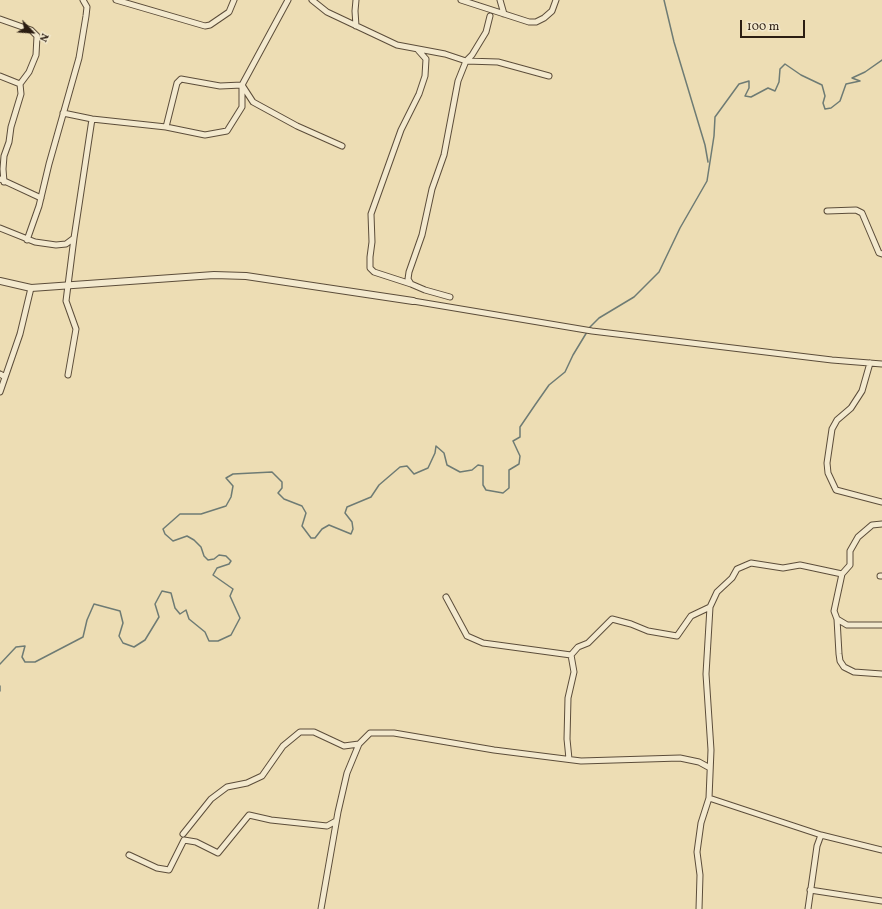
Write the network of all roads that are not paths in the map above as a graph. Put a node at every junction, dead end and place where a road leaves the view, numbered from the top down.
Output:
1 (83, 0) edge
2 (116, 0) edge
3 (234, 0) edge
4 (288, 0) edge
5 (312, 0) edge
6 (356, 0) edge
7 (461, 0) edge
8 (500, 0) edge
9 (556, 0) edge
10 (132, 2) edge
11 (504, 14) junction
12 (490, 16) dead end
13 (0, 19) edge
14 (356, 26) junction
15 (418, 50) junction
16 (466, 61) junction
17 (0, 76) edge
18 (549, 76) dead end
19 (20, 84) junction
20 (242, 85) junction
21 (63, 113) junction
22 (92, 119) junction
23 (166, 127) junction
24 (342, 146) dead end
25 (2, 181) edge
26 (41, 198) junction
27 (827, 211) dead end
28 (0, 228) edge
29 (74, 238) junction
30 (27, 240) junction
31 (882, 254) edge
32 (0, 281) edge
33 (411, 284) junction
34 (68, 286) junction
35 (31, 288) junction
36 (450, 297) dead end
37 (414, 301) joint
38 (870, 363) junction
39 (882, 364) edge
40 (0, 374) edge
41 (68, 375) dead end
42 (5, 377) junction
43 (0, 392) edge
44 (882, 502) edge
45 (882, 524) edge
46 (842, 574) junction
47 (446, 597) dead end
48 (710, 608) junction
49 (837, 619) junction
50 (882, 625) edge
51 (571, 655) junction
52 (882, 674) edge
53 (359, 744) junction
54 (569, 759) junction
55 (710, 768) junction
56 (709, 798) junction
57 (336, 821) junction
58 (183, 834) dead end
59 (820, 835) junction
60 (882, 850) edge
61 (129, 855) dead end
62 (810, 890) junction
63 (882, 901) edge
64 (321, 909) edge
65 (699, 909) edge
66 (808, 909) edge

1 - 21 street
2 - 10 street
3 - 10 street
4 - 20 street
5 - 14 street
6 - 14 street
7 - 11 street
8 - 11 street
9 - 11 street
12 - 16 street
13 - 19 street
14 - 15 street
15 - 16 street
15 - 33 street
16 - 18 street
16 - 33 street
17 - 19 street
19 - 25 street
20 - 23 street
20 - 23 street
20 - 24 street
21 - 22 street
21 - 26 street
22 - 23 street
22 - 29 street
25 - 26 street
26 - 30 street
27 - 31 street
28 - 30 street
29 - 30 street
29 - 34 street
32 - 35 street
33 - 36 street
34 - 35 street
34 - 37 street
34 - 41 street
35 - 42 street
37 - 38 street
38 - 39 street
38 - 44 street
40 - 42 street
42 - 43 street
45 - 46 street
46 - 48 street
46 - 49 street
47 - 51 street
48 - 51 street
48 - 55 street
49 - 50 street
49 - 52 street
51 - 54 street
53 - 54 street
53 - 57 street
53 - 58 street
54 - 55 street
55 - 56 street
56 - 59 street
56 - 65 street
57 - 61 street
57 - 64 street
59 - 60 street
59 - 62 street
62 - 63 street
62 - 66 street

